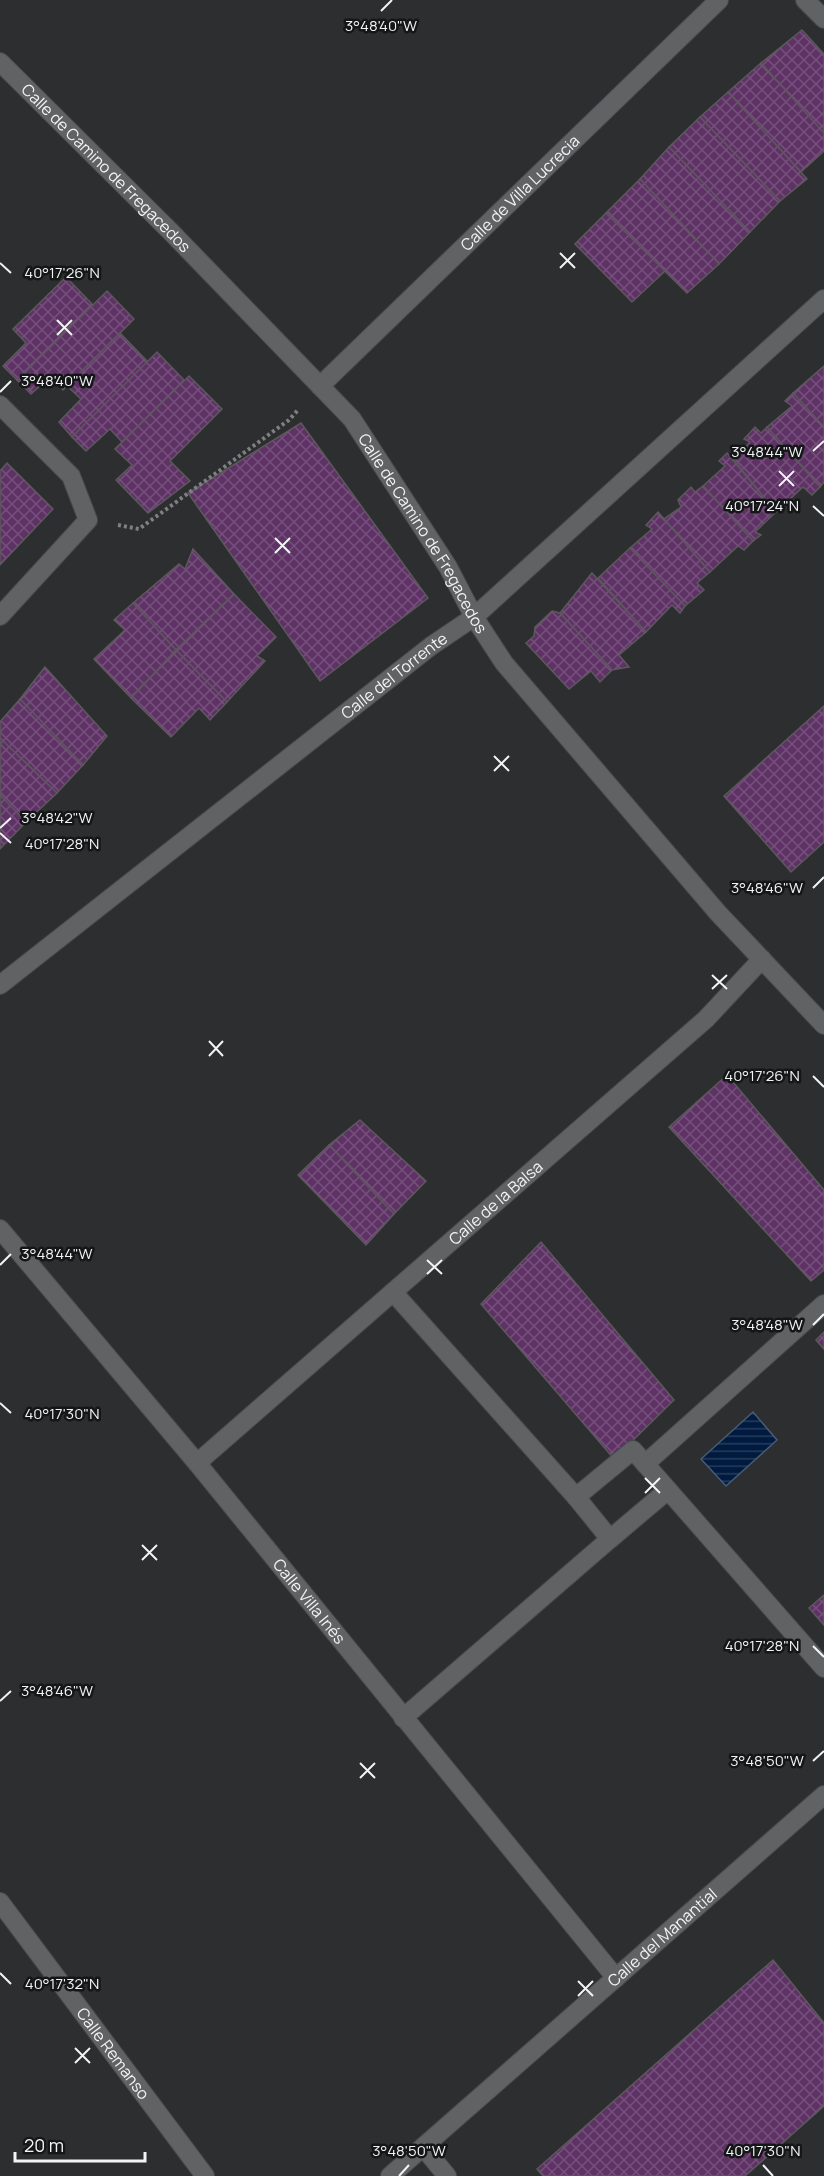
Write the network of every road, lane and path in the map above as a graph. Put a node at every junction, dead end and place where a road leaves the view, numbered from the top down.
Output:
1 (718, 0) edge
2 (805, 0) edge
3 (824, 19) edge
4 (0, 62) edge
5 (824, 299) edge
6 (320, 386) junction
7 (0, 405) edge
8 (88, 519) junction
9 (0, 616) edge
10 (474, 617) junction
11 (762, 959) junction
12 (0, 985) edge
13 (824, 1025) edge
14 (0, 1229) edge
15 (393, 1292) junction
16 (824, 1304) edge
17 (197, 1463) junction
18 (645, 1464) junction
19 (668, 1490) junction
20 (576, 1497) junction
21 (610, 1539) junction
22 (824, 1668) edge
23 (403, 1718) junction
24 (824, 1795) edge
25 (0, 1902) edge
26 (616, 1978) junction
27 (424, 2148) junction
28 (205, 2176) edge
29 (390, 2176) edge
30 (447, 2176) edge

1 - 6 street, Calle de Villa Lucrecia
2 - 3 street
4 - 6 street, Calle de Camino de Fregacedos
5 - 10 street, Calle del Torrente
6 - 8 path
6 - 10 street, Calle de Camino de Fregacedos
7 - 8 street
8 - 9 street
10 - 11 street, Calle de Camino de Fregacedos
10 - 12 street, Calle del Torrente
11 - 13 street, Calle de Camino de Fregacedos
11 - 15 street, Calle de la Balsa
14 - 17 street, Calle Villa Inés
15 - 17 street, Calle de la Balsa
15 - 20 street
16 - 18 street
17 - 23 street, Calle Villa Inés
18 - 19 street
18 - 20 street
19 - 21 street
19 - 22 street
20 - 21 street
21 - 23 street
23 - 26 street, Calle Villa Inés
24 - 26 street, Calle del Manantial
25 - 28 street, Calle Remanso
26 - 27 street, Calle del Manantial
27 - 29 street, Calle del Manantial
27 - 30 street

